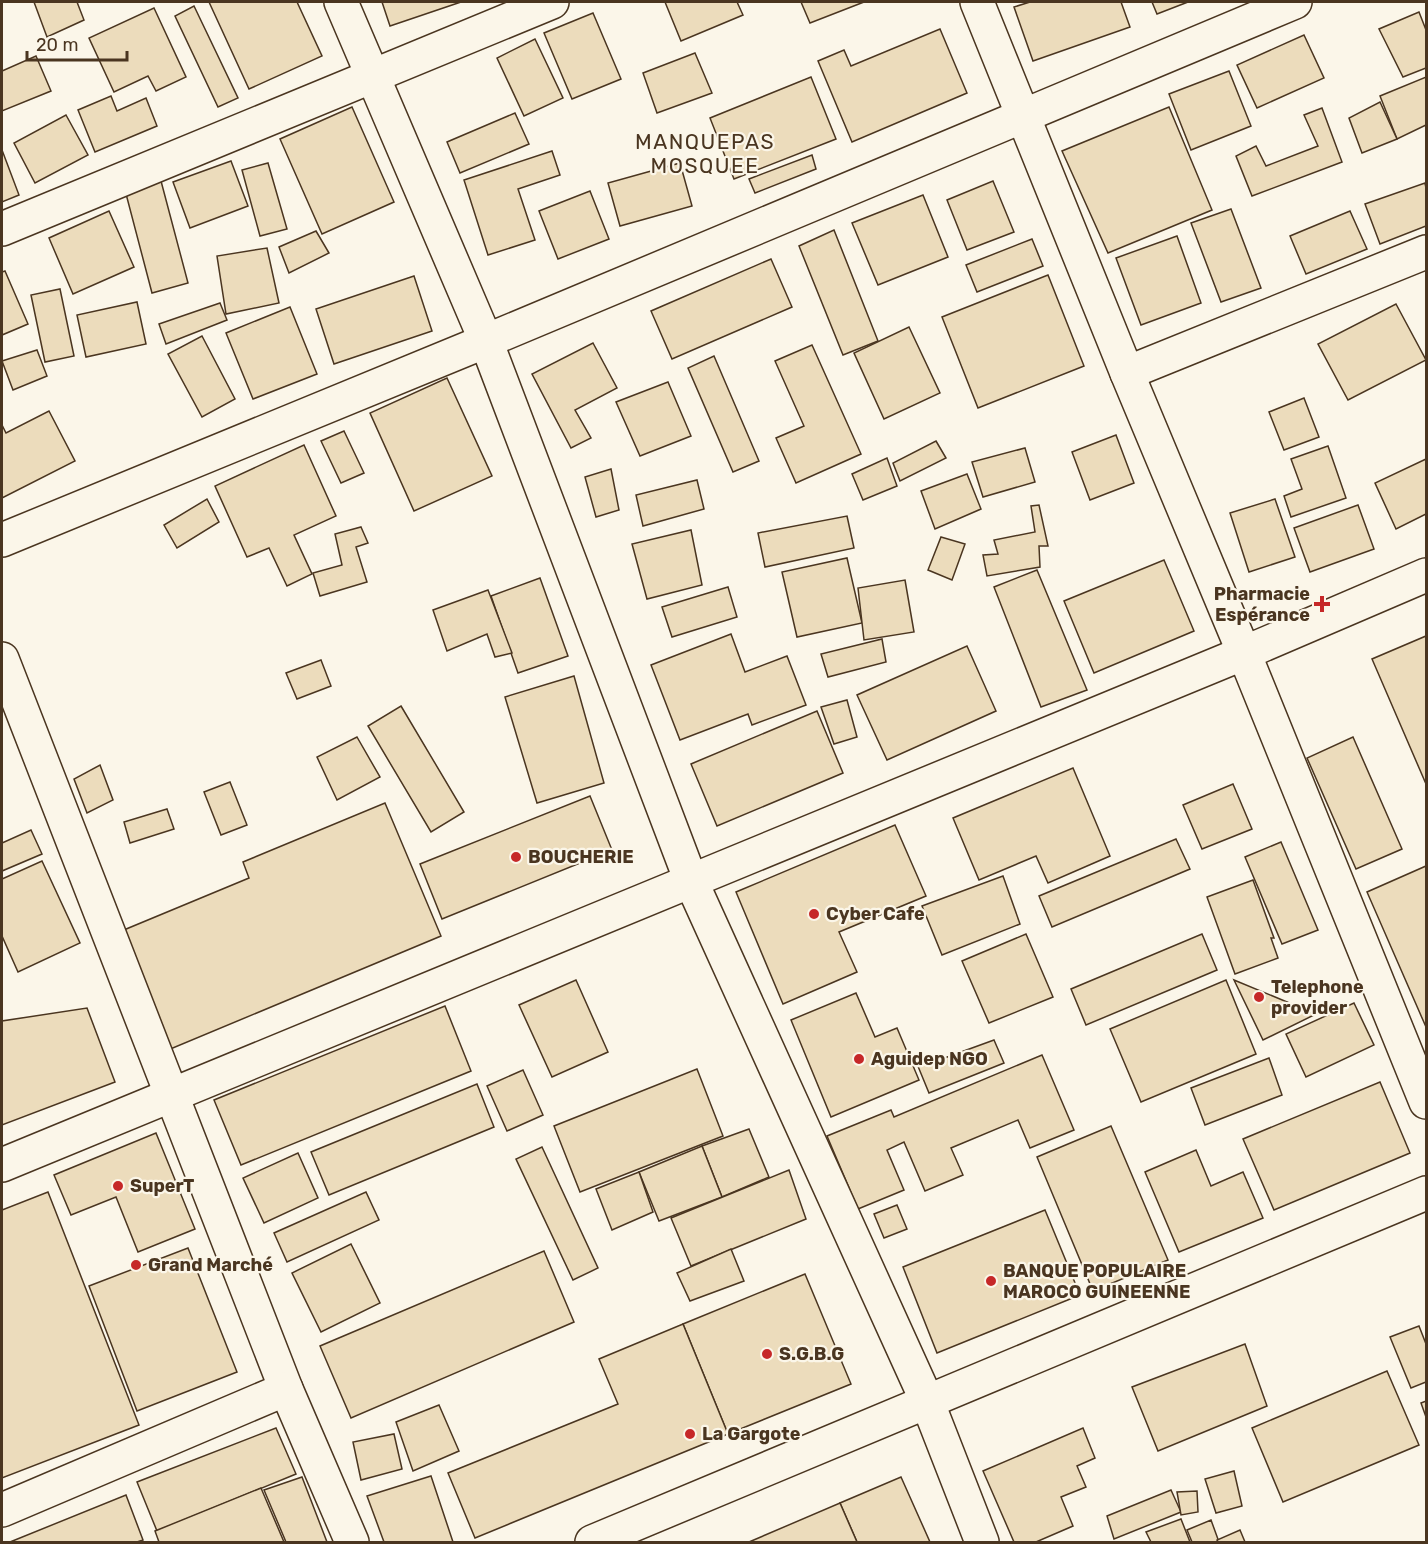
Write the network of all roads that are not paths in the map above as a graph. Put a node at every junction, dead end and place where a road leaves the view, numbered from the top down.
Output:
1 (341, 2) edge
2 (552, 2) edge
3 (977, 2) edge
4 (1295, 2) edge
5 (373, 76) junction
6 (1023, 116) junction
7 (2, 229) edge
8 (1426, 252) edge
9 (486, 341) junction
10 (1127, 373) junction
11 (2, 540) edge
12 (1426, 575) edge
13 (1244, 653) junction
14 (2, 659) edge
15 (691, 881) junction
16 (171, 1095) junction
17 (1426, 1102) edge
18 (2, 1165) edge
19 (1426, 1193) edge
20 (286, 1389) junction
21 (927, 1401) junction
22 (2, 1510) edge
23 (352, 1542) edge
24 (592, 1542) edge
25 (982, 1542) edge

1 - 5 street
2 - 5 street
3 - 6 street
4 - 6 street
5 - 7 street
5 - 9 street
6 - 9 street
6 - 10 street
8 - 10 street
9 - 11 street
9 - 15 street
10 - 13 street
12 - 13 street
13 - 15 street
13 - 17 street
14 - 16 street
15 - 16 street
15 - 21 street
16 - 18 street
16 - 20 street
19 - 21 street
20 - 22 street
20 - 23 street
21 - 24 street
21 - 25 street

